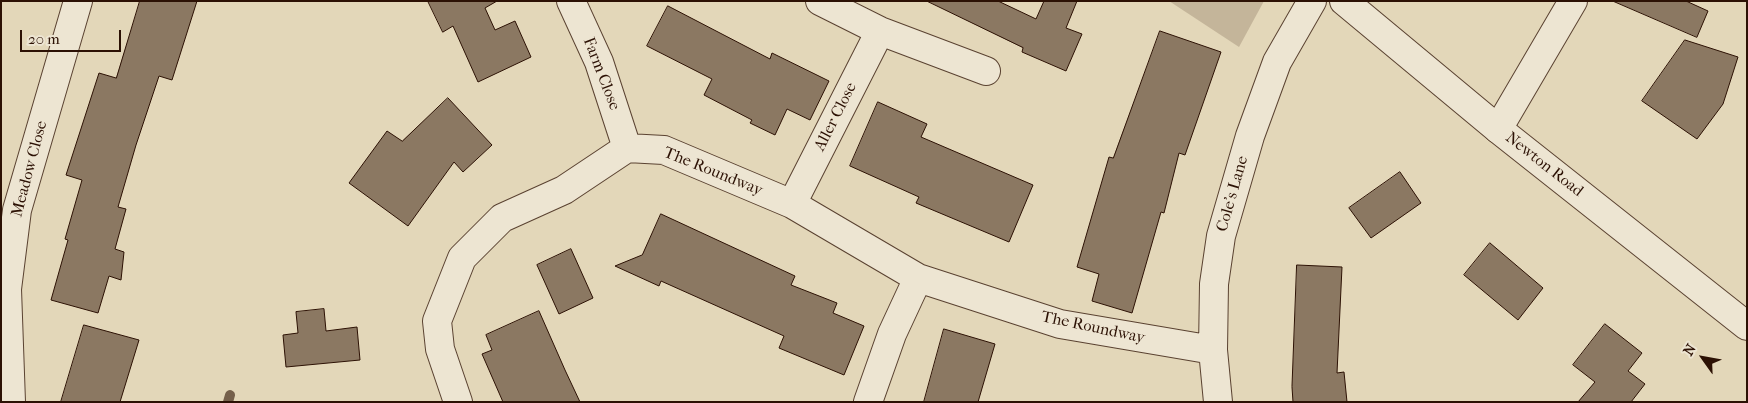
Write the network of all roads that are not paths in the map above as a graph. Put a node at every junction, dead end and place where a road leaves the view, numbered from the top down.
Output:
1 (78, 1) edge
2 (570, 1) edge
3 (820, 1) edge
4 (1312, 1) edge
5 (1344, 1) edge
6 (1573, 1) edge
7 (880, 31) junction
8 (986, 71) dead end
9 (1498, 128) junction
10 (627, 148) junction
11 (792, 204) junction
12 (918, 278) junction
13 (1747, 326) edge
14 (1213, 350) junction
15 (11, 402) edge
16 (458, 402) edge
17 (868, 402) edge
18 (1218, 402) edge

1 - 15 street, Meadow Close
2 - 10 street, Farm Close
3 - 7 street
4 - 14 street, Cole's Lane
5 - 9 street, Newton Road
6 - 9 street
7 - 8 street
7 - 11 street, Aller Close
9 - 13 street, Newton Road
10 - 11 street, The Roundway
10 - 16 street
11 - 12 street, The Roundway
12 - 14 street, The Roundway
12 - 17 street
14 - 18 street, Cole's Lane

